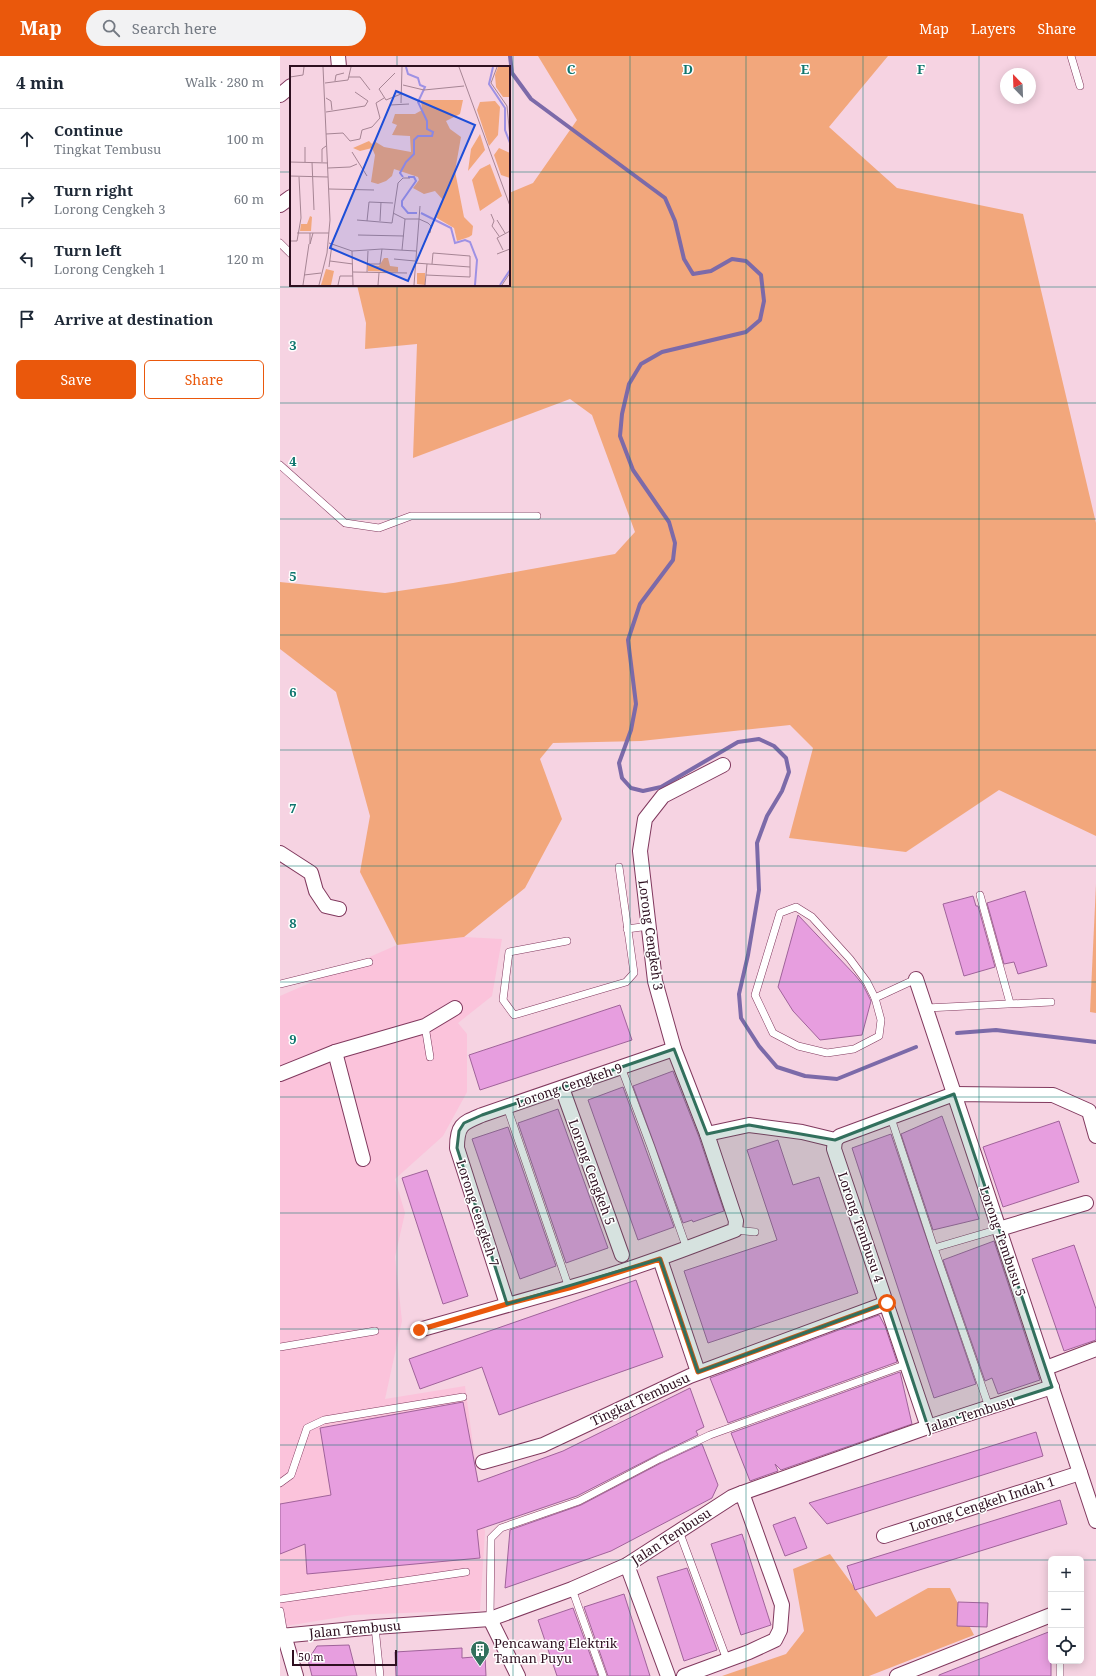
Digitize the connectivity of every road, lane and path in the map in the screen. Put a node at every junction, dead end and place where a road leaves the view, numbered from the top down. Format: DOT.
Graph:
graph roads {
  1 [pos="1071,56"];
  2 [pos="1080,86"];
  3 [pos="290,87"];
  4 [pos="280,95"];
  5 [pos="290,198"];
  6 [pos="280,204"];
  7 [pos="280,243"];
  8 [pos="290,253"];
  9 [pos="280,465"];
  10 [pos="537,516"];
  11 [pos="723,765"];
  12 [pos="280,853"];
  13 [pos="619,867"];
  14 [pos="980,895"];
  15 [pos="340,909"];
  16 [pos="649,926"];
  17 [pos="627,929"];
  18 [pos="567,941"];
  19 [pos="369,962"];
  20 [pos="916,979"];
  21 [pos="280,984"];
  22 [pos="875,998"];
  23 [pos="1051,1002"];
  24 [pos="1010,1003"];
  25 [pos="455,1008"];
  26 [pos="926,1008"];
  27 [pos="425,1026"];
  28 [pos="674,1049"];
  29 [pos="335,1052"];
  30 [pos="430,1057"];
  31 [pos="621,1067"];
  32 [pos="280,1074"];
  33 [pos="562,1088"];
  34 [pos="954,1094"];
  35 [pos="507,1107"];
  36 [pos="891,1118"];
  37 [pos="464,1123"];
  38 [pos="707,1134"];
  39 [pos="1096,1136"];
  40 [pos="835,1140"];
  41 [pos="363,1159"];
  42 [pos="1086,1203"];
  43 [pos="999,1229"];
  44 [pos="735,1230"];
  45 [pos="755,1232"];
  46 [pos="934,1248"];
  47 [pos="687,1249"];
  48 [pos="622,1255"];
  49 [pos="660,1259"];
  50 [pos="569,1288"];
  51 [pos="887,1303"];
  52 [pos="507,1304"];
  53 [pos="419,1330"];
  54 [pos="375,1331"];
  55 [pos="280,1347"];
  56 [pos="1096,1349"];
  57 [pos="907,1364"];
  58 [pos="1046,1368"];
  59 [pos="698,1372"];
  60 [pos="1052,1387"];
  61 [pos="463,1397"];
  62 [pos="989,1407"];
  63 [pos="928,1427"];
  64 [pos="483,1462"];
  65 [pos="1080,1473"];
  66 [pos="280,1484"];
  67 [pos="1091,1488"];
  68 [pos="742,1493"];
  69 [pos="1096,1521"];
  70 [pos="679,1531"];
  71 [pos="884,1536"];
  72 [pos="627,1565"];
  73 [pos="466,1572"];
  74 [pos="572,1589"];
  75 [pos="280,1599"];
  76 [pos="280,1611"];
  77 [pos="1048,1615"];
  78 [pos="490,1619"];
  79 [pos="375,1626"];
  80 [pos="282,1636"];
  81 [pos="728,1660"];
  82 [pos="1060,1664"];
  83 [pos="926,1671"];
  84 [pos="296,1676"];
  85 [pos="380,1676"];
  86 [pos="518,1676"];
  87 [pos="603,1676"];
  88 [pos="668,1676"];
  89 [pos="684,1676"];
  90 [pos="897,1676"];
  91 [pos="1060,1676"];
  1 -- 2 [label="lane"];
  3 -- 4 [label="street"];
  5 -- 6 [label="street"];
  7 -- 8 [label="lane"];
  9 -- 10 [label="lane"];
  11 -- 16 [label="street, Lorong Cengkeh 3"];
  12 -- 15 [label="street"];
  13 -- 17 [label="lane"];
  14 -- 24 [label="lane"];
  16 -- 17 [label="lane"];
  16 -- 28 [label="street, Lorong Cengkeh 3"];
  17 -- 18 [label="lane"];
  19 -- 21 [label="lane"];
  20 -- 22 [label="lane"];
  20 -- 26 [label="street, Lorong Tembusu 5"];
  22 -- 22 [label="lane"];
  23 -- 24 [label="lane"];
  24 -- 26 [label="lane"];
  25 -- 27 [label="street"];
  26 -- 34 [label="street, Lorong Tembusu 5"];
  27 -- 29 [label="street"];
  27 -- 30 [label="lane"];
  28 -- 31 [label="street, Lorong Cengkeh 9"];
  28 -- 38 [label="street, Lorong Cengkeh 3"];
  29 -- 32 [label="street"];
  29 -- 41 [label="street"];
  31 -- 33 [label="street, Lorong Cengkeh 9"];
  31 -- 47 [label="lane"];
  33 -- 35 [label="street, Lorong Cengkeh 9"];
  33 -- 48 [label="street, Lorong Cengkeh 5"];
  34 -- 36 [label="street"];
  34 -- 39 [label="street"];
  34 -- 43 [label="street, Lorong Tembusu 5"];
  35 -- 37 [label="street, Lorong Cengkeh 9"];
  35 -- 50 [label="lane"];
  36 -- 40 [label="street"];
  36 -- 46 [label="lane"];
  37 -- 52 [label="street, Lorong Cengkeh 7"];
  38 -- 40 [label="street"];
  38 -- 44 [label="street, Lorong Cengkeh 3"];
  40 -- 51 [label="street, Lorong Tembusu 4"];
  42 -- 43 [label="street"];
  43 -- 46 [label="lane"];
  43 -- 58 [label="street, Lorong Tembusu 5"];
  44 -- 45 [label="lane"];
  44 -- 47 [label="street"];
  46 -- 62 [label="lane"];
  47 -- 49 [label="street"];
  49 -- 50 [label="street"];
  49 -- 59 [label="street"];
  50 -- 52 [label="street"];
  51 -- 57 [label="street, Lorong Tembusu 4"];
  51 -- 59 [label="street, Tingkat Tembusu"];
  52 -- 53 [label="street"];
  54 -- 55 [label="lane"];
  56 -- 58 [label="street"];
  57 -- 63 [label="street, Lorong Tembusu 4"];
  57 -- 78 [label="lane"];
  58 -- 60 [label="street, Lorong Tembusu 5"];
  59 -- 64 [label="street, Tingkat Tembusu"];
  60 -- 62 [label="street, Jalan Tembusu"];
  60 -- 65 [label="street, Lorong Tembusu 5"];
  61 -- 66 [label="lane"];
  62 -- 63 [label="street, Jalan Tembusu"];
  63 -- 68 [label="street, Jalan Tembusu"];
  65 -- 67 [label="street, Lorong Tembusu 5"];
  65 -- 71 [label="street, Lorong Cengkeh Indah 1"];
  67 -- 69 [label="street, Lorong Tembusu 5"];
  68 -- 70 [label="street, Jalan Tembusu"];
  68 -- 81 [label="street"];
  70 -- 72 [label="street, Jalan Tembusu"];
  70 -- 81 [label="lane"];
  72 -- 74 [label="street, Jalan Tembusu"];
  72 -- 88 [label="street"];
  73 -- 75 [label="lane"];
  74 -- 78 [label="street, Jalan Tembusu"];
  74 -- 87 [label="lane"];
  76 -- 80 [label="lane"];
  77 -- 83 [label="street"];
  78 -- 79 [label="street, Jalan Tembusu"];
  78 -- 86 [label="street"];
  79 -- 80 [label="street, Jalan Tembusu"];
  79 -- 85 [label="lane"];
  80 -- 84 [label="street"];
  81 -- 89 [label="street"];
  82 -- 91 [label="lane"];
  83 -- 90 [label="street"];
}
